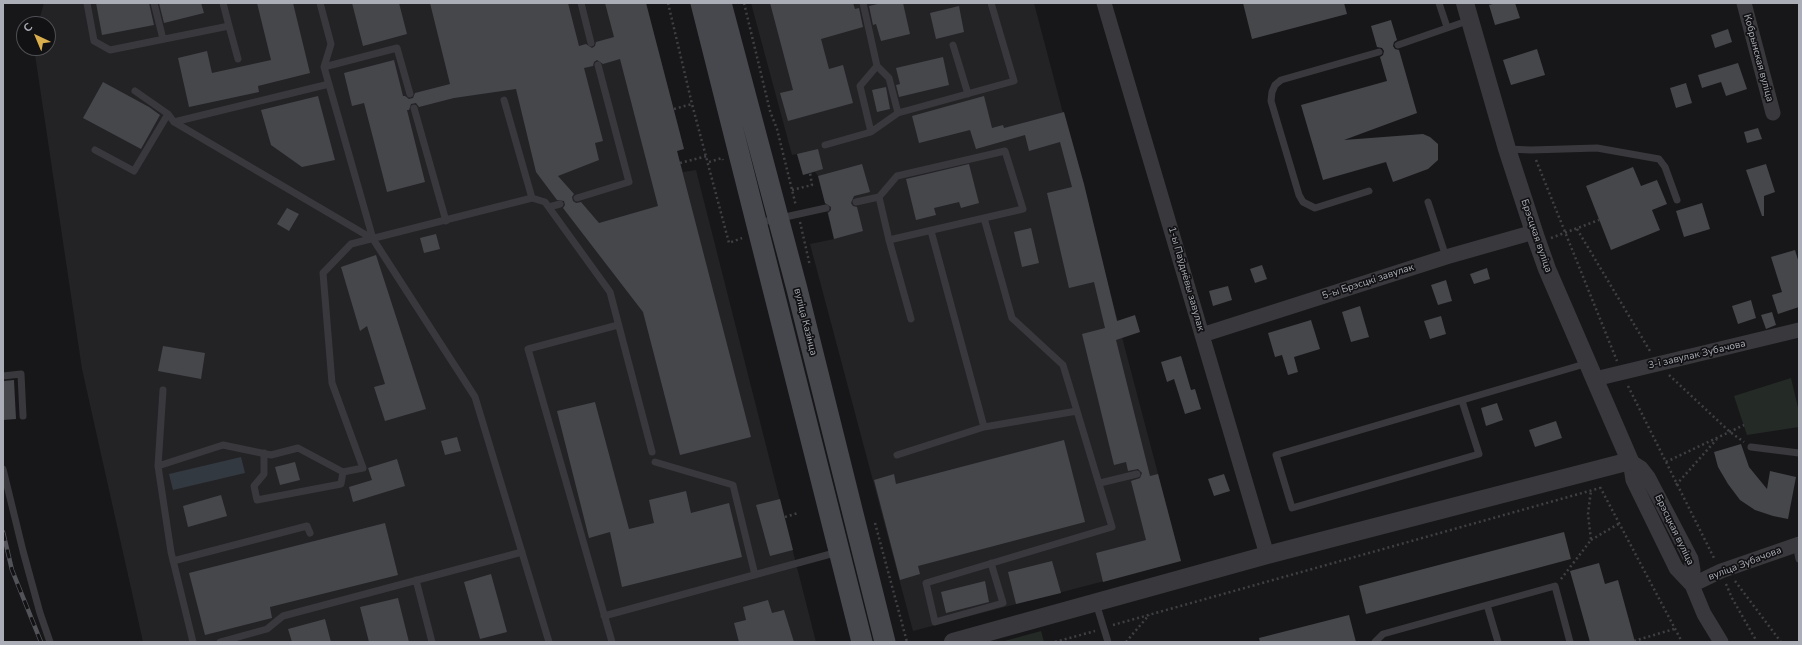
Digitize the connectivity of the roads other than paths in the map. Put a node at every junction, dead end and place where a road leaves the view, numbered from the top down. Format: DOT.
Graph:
graph roads {
  1 [pos="87,3"];
  2 [pos="154,3"];
  3 [pos="223,3"];
  4 [pos="320,3"];
  5 [pos="581,3"];
  6 [pos="701,3"];
  7 [pos="721,3"];
  8 [pos="863,3"];
  9 [pos="991,3"];
  10 [pos="1104,3"];
  11 [pos="1439,3"];
  12 [pos="1744,3"];
  13 [pos="1468,11"];
  14 [pos="229,26"];
  15 [pos="1447,27"];
  16 [pos="163,39"];
  17 [pos="592,43"];
  18 [pos="952,45"];
  19 [pos="1398,45"];
  20 [pos="1379,52"];
  21 [pos="238,59"];
  22 [pos="598,65"];
  23 [pos="877,66"];
  24 [pos="324,67"];
  25 [pos="329,84"];
  26 [pos="135,91"];
  27 [pos="410,94"];
  28 [pos="968,94"];
  29 [pos="504,100"];
  30 [pos="414,108"];
  31 [pos="1773,113"];
  32 [pos="168,114"];
  33 [pos="898,114"];
  34 [pos="174,122"];
  35 [pos="871,132"];
  36 [pos="825,145"];
  37 [pos="1507,149"];
  38 [pos="95,150"];
  39 [pos="1369,191"];
  40 [pos="879,197"];
  41 [pos="532,198"];
  42 [pos="578,198"];
  43 [pos="1677,200"];
  44 [pos="856,202"];
  45 [pos="1428,202"];
  46 [pos="560,204"];
  47 [pos="549,208"];
  48 [pos="826,208"];
  49 [pos="984,218"];
  50 [pos="778,219"];
  51 [pos="446,221"];
  52 [pos="749,228"];
  53 [pos="932,231"];
  54 [pos="1534,232"];
  55 [pos="373,239"];
  56 [pos="889,240"];
  57 [pos="1446,257"];
  58 [pos="911,320"];
  59 [pos="618,325"];
  60 [pos="1799,330"];
  61 [pos="1202,335"];
  62 [pos="1591,371"];
  63 [pos="3,376"];
  64 [pos="163,390"];
  65 [pos="1462,401"];
  66 [pos="1077,411"];
  67 [pos="23,416"];
  68 [pos="984,428"];
  69 [pos="834,436"];
  70 [pos="812,440"];
  71 [pos="1751,447"];
  72 [pos="652,452"];
  73 [pos="264,453"];
  74 [pos="1799,453"];
  75 [pos="897,456"];
  76 [pos="1630,461"];
  77 [pos="655,462"];
  78 [pos="158,466"];
  79 [pos="3,470"];
  80 [pos="343,472"];
  81 [pos="1137,474"];
  82 [pos="1100,484"];
  83 [pos="310,533"];
  84 [pos="1798,549"];
  85 [pos="522,552"];
  86 [pos="840,552"];
  87 [pos="1267,556"];
  88 [pos="173,561"];
  89 [pos="991,563"];
  90 [pos="755,575"];
  91 [pos="416,580"];
  92 [pos="1692,585"];
  93 [pos="1096,601"];
  94 [pos="1487,605"];
  95 [pos="604,616"];
  96 [pos="50,642"];
  97 [pos="192,642"];
  98 [pos="220,642"];
  99 [pos="432,642"];
  100 [pos="549,642"];
  101 [pos="612,642"];
  102 [pos="862,642"];
  103 [pos="885,642"];
  104 [pos="952,642"];
  105 [pos="1108,642"];
  106 [pos="1375,642"];
  107 [pos="1498,642"];
  108 [pos="1570,642"];
  109 [pos="1721,642"];
  1 -- 16 [label="lane"];
  2 -- 16 [label="lane"];
  3 -- 14 [label="lane"];
  4 -- 24 [label="lane"];
  5 -- 17 [label="lane"];
  6 -- 52 [label="main road"];
  7 -- 50 [label="main road, вуліца Казінца"];
  8 -- 23 [label="lane"];
  9 -- 28 [label="lane"];
  10 -- 61 [label="street, 1-ы Паўднёвы завулак"];
  11 -- 15 [label="lane"];
  12 -- 31 [label="street, Кобрынская вуліца"];
  13 -- 15 [label="lane"];
  13 -- 37 [label="street, Брэсцкая вуліца"];
  14 -- 16 [label="lane"];
  14 -- 21 [label="lane"];
  15 -- 19 [label="lane"];
  18 -- 28 [label="lane"];
  20 -- 39 [label="lane"];
  22 -- 42 [label="lane"];
  23 -- 33 [label="lane"];
  23 -- 35 [label="lane"];
  24 -- 25 [label="lane"];
  24 -- 27 [label="lane"];
  25 -- 34 [label="lane"];
  25 -- 55 [label="lane"];
  26 -- 32 [label="lane"];
  28 -- 33 [label="lane"];
  29 -- 41 [label="lane"];
  30 -- 51 [label="lane"];
  32 -- 34 [label="lane"];
  32 -- 38 [label="lane"];
  33 -- 35 [label="lane"];
  34 -- 55 [label="lane"];
  35 -- 36 [label="lane"];
  37 -- 43 [label="lane"];
  37 -- 54 [label="street, Брэсцкая вуліца"];
  40 -- 44 [label="lane"];
  40 -- 49 [label="lane"];
  40 -- 56 [label="lane"];
  41 -- 47 [label="lane"];
  41 -- 51 [label="lane"];
  45 -- 57 [label="lane"];
  46 -- 47 [label="lane"];
  47 -- 59 [label="lane"];
  48 -- 50 [label="lane"];
  49 -- 53 [label="lane"];
  49 -- 66 [label="lane"];
  50 -- 52 [label="lane"];
  50 -- 69 [label="main road, вуліца Казінца"];
  51 -- 55 [label="lane"];
  52 -- 70 [label="main road"];
  53 -- 56 [label="lane"];
  53 -- 68 [label="lane"];
  54 -- 57 [label="street, 5-ы Брэсцкі завулак"];
  54 -- 62 [label="street, Брэсцкая вуліца"];
  55 -- 80 [label="lane"];
  55 -- 85 [label="lane"];
  56 -- 58 [label="lane"];
  57 -- 61 [label="street, 5-ы Брэсцкі завулак"];
  59 -- 72 [label="lane"];
  59 -- 95 [label="lane"];
  60 -- 62 [label="street, 3-і завулак Зубачова"];
  61 -- 87 [label="street, 1-ы Паўднёвы завулак"];
  62 -- 65 [label="lane"];
  62 -- 76 [label="street, Брэсцкая вуліца"];
  63 -- 67 [label="lane"];
  64 -- 78 [label="lane"];
  65 -- 65 [label="lane"];
  66 -- 68 [label="lane"];
  66 -- 82 [label="lane"];
  68 -- 75 [label="lane"];
  69 -- 70 [label="main road"];
  69 -- 103 [label="main road, вуліца Казінца"];
  70 -- 86 [label="main road"];
  71 -- 74 [label="lane"];
  73 -- 78 [label="lane"];
  73 -- 80 [label="lane"];
  73 -- 80 [label="lane"];
  76 -- 87 [label="street"];
  76 -- 92 [label="street, Брэсцкая вуліца"];
  77 -- 90 [label="lane"];
  78 -- 88 [label="lane"];
  79 -- 96 [label="lane"];
  81 -- 82 [label="lane"];
  82 -- 89 [label="lane"];
  83 -- 88 [label="lane"];
  84 -- 92 [label="street, вуліца Зубачова"];
  85 -- 91 [label="lane"];
  85 -- 100 [label="lane"];
  86 -- 90 [label="lane"];
  86 -- 102 [label="main road"];
  87 -- 93 [label="street"];
  88 -- 97 [label="lane"];
  89 -- 89 [label="lane"];
  90 -- 95 [label="lane"];
  91 -- 98 [label="lane"];
  91 -- 99 [label="lane"];
  92 -- 109 [label="street, Брэсцкая вуліца"];
  93 -- 104 [label="street"];
  93 -- 105 [label="lane"];
  94 -- 106 [label="lane"];
  94 -- 107 [label="lane"];
  94 -- 108 [label="lane"];
  95 -- 101 [label="lane"];
}
